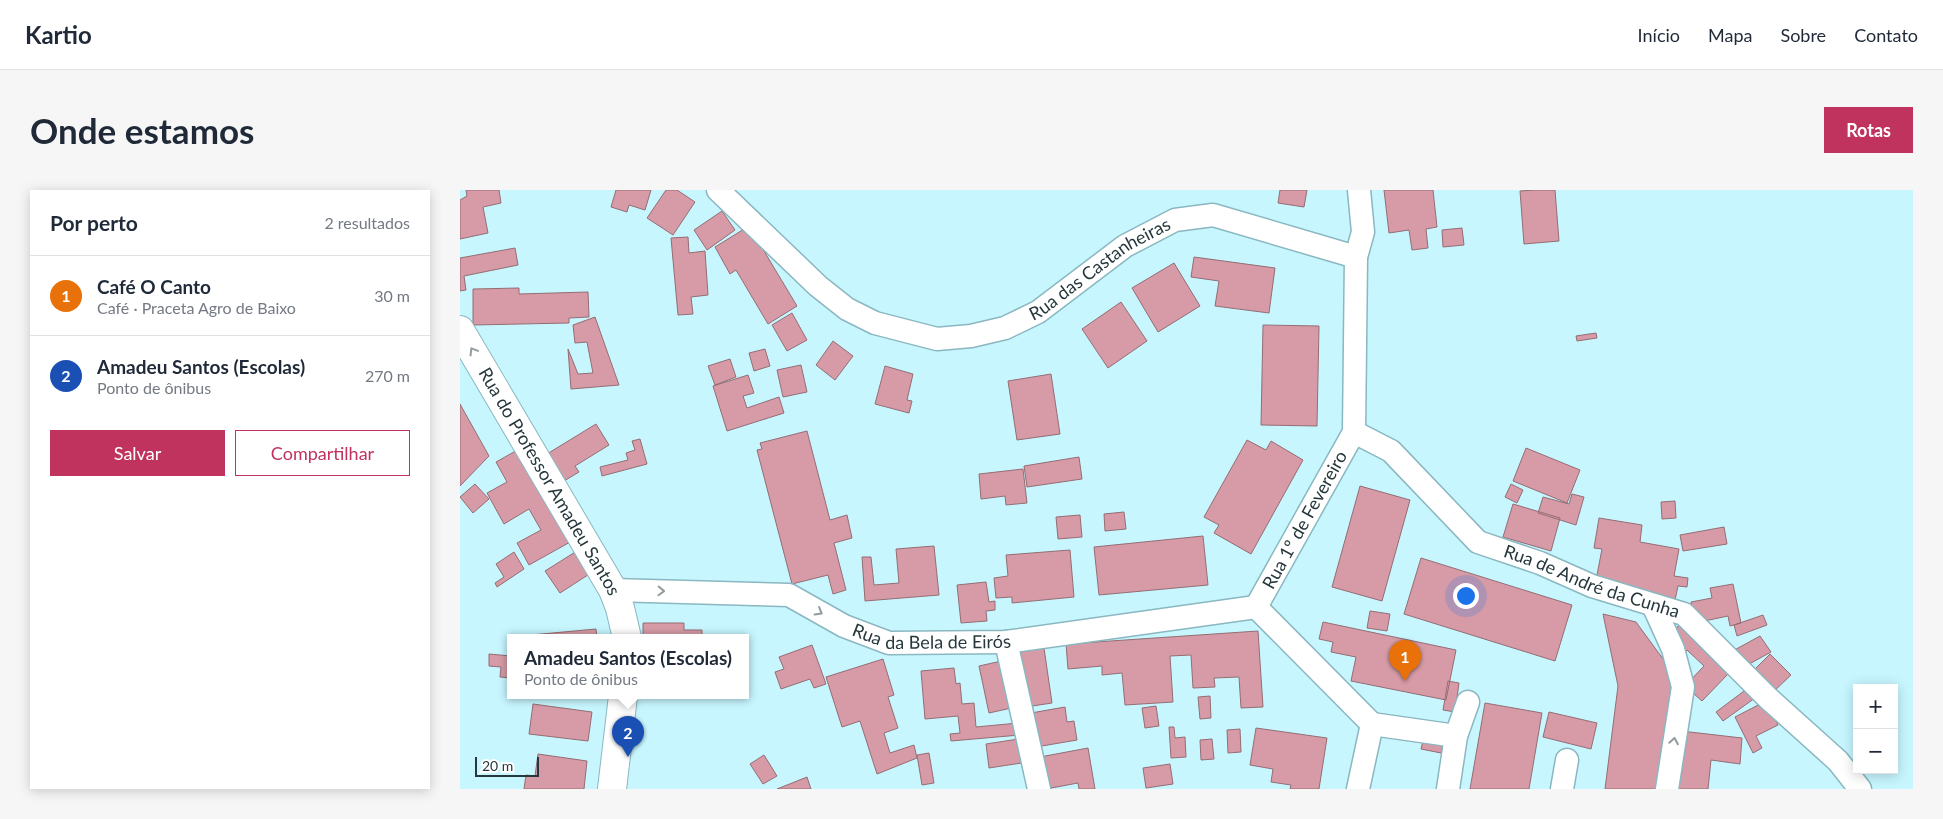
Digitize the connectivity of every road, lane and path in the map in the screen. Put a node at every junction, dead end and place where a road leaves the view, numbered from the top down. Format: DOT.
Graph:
graph roads {
  1 [pos="718,190"];
  2 [pos="1359,190"];
  3 [pos="1356,257"];
  4 [pos="460,330"];
  5 [pos="1354,432"];
  6 [pos="613,590"];
  7 [pos="1653,605"];
  8 [pos="1256,607"];
  9 [pos="626,634"];
  10 [pos="1006,642"];
  11 [pos="623,699"];
  12 [pos="1468,702"];
  13 [pos="1372,724"];
  14 [pos="1456,736"];
  15 [pos="1567,760"];
  16 [pos="612,789"];
  17 [pos="1039,789"];
  18 [pos="1358,789"];
  19 [pos="1448,789"];
  20 [pos="1562,789"];
  21 [pos="1667,789"];
  22 [pos="1860,789"];
  1 -- 3 [label="street, Rua das Castanheiras"];
  2 -- 3 [label="street"];
  3 -- 5 [label="street"];
  6 -- 4 [label="main road, Rua do Professor Amadeu Santos, one-way"];
  5 -- 7 [label="street, Rua de André da Cunha"];
  5 -- 8 [label="street, Rua 1º de Fevereiro"];
  6 -- 9 [label="main road, Rua do Professor Amadeu Santos"];
  6 -- 10 [label="street, Rua da Bela de Eirós, one-way"];
  21 -- 7 [label="street, one-way"];
  7 -- 22 [label="street, Rua de André da Cunha"];
  8 -- 10 [label="street, Rua da Bela de Eirós"];
  8 -- 13 [label="street"];
  10 -- 17 [label="street"];
  11 -- 16 [label="main road"];
  12 -- 14 [label="street"];
  13 -- 14 [label="street"];
  13 -- 18 [label="street"];
  14 -- 19 [label="street"];
  15 -- 20 [label="street"];
}
